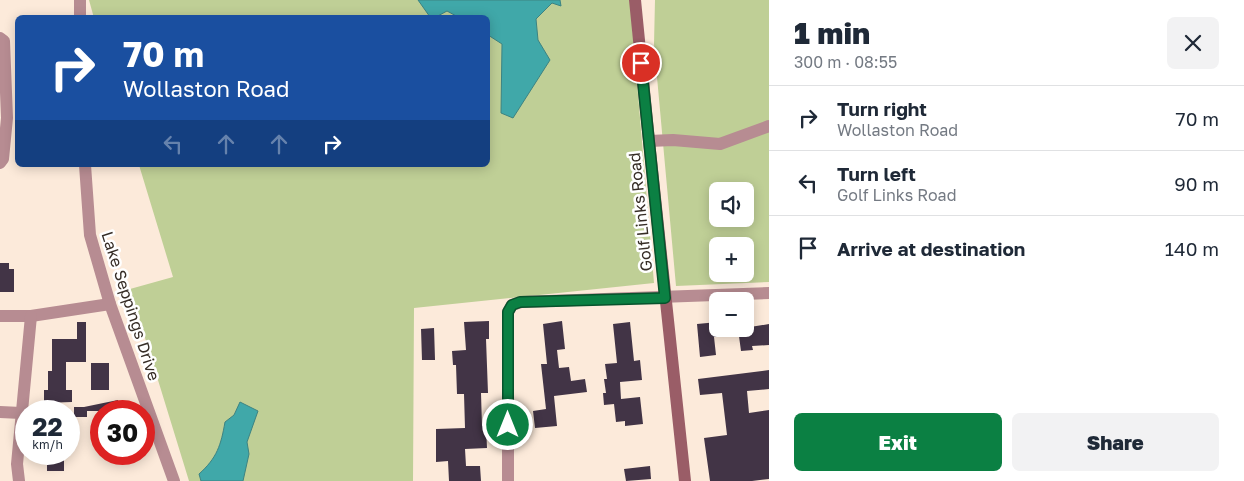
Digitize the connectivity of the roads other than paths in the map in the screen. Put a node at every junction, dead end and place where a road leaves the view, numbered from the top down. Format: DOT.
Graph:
graph roads {
  1 [pos="80,0"];
  2 [pos="635,0"];
  3 [pos="80,15"];
  4 [pos="0,38"];
  5 [pos="12,118"];
  6 [pos="769,126"];
  7 [pos="649,141"];
  8 [pos="0,163"];
  9 [pos="85,167"];
  10 [pos="769,294"];
  11 [pos="665,298"];
  12 [pos="110,304"];
  13 [pos="0,316"];
  14 [pos="31,316"];
  15 [pos="22,400"];
  16 [pos="0,412"];
  17 [pos="15,413"];
  18 [pos="17,465"];
  19 [pos="19,481"];
  20 [pos="174,481"];
  21 [pos="508,481"];
  22 [pos="685,481"];
  1 -- 3 [label="street"];
  2 -- 7 [label="main road, Golf Links Road"];
  4 -- 5 [label="street"];
  5 -- 8 [label="street"];
  6 -- 7 [label="street"];
  7 -- 11 [label="main road, Golf Links Road"];
  9 -- 12 [label="street, Lake Seppings Drive"];
  10 -- 11 [label="street"];
  11 -- 21 [label="street"];
  11 -- 22 [label="main road, Golf Links Road"];
  12 -- 14 [label="street"];
  12 -- 20 [label="street, Lake Seppings Drive"];
  13 -- 14 [label="street"];
  14 -- 15 [label="street"];
  16 -- 17 [label="street"];
  18 -- 19 [label="street"];
}
